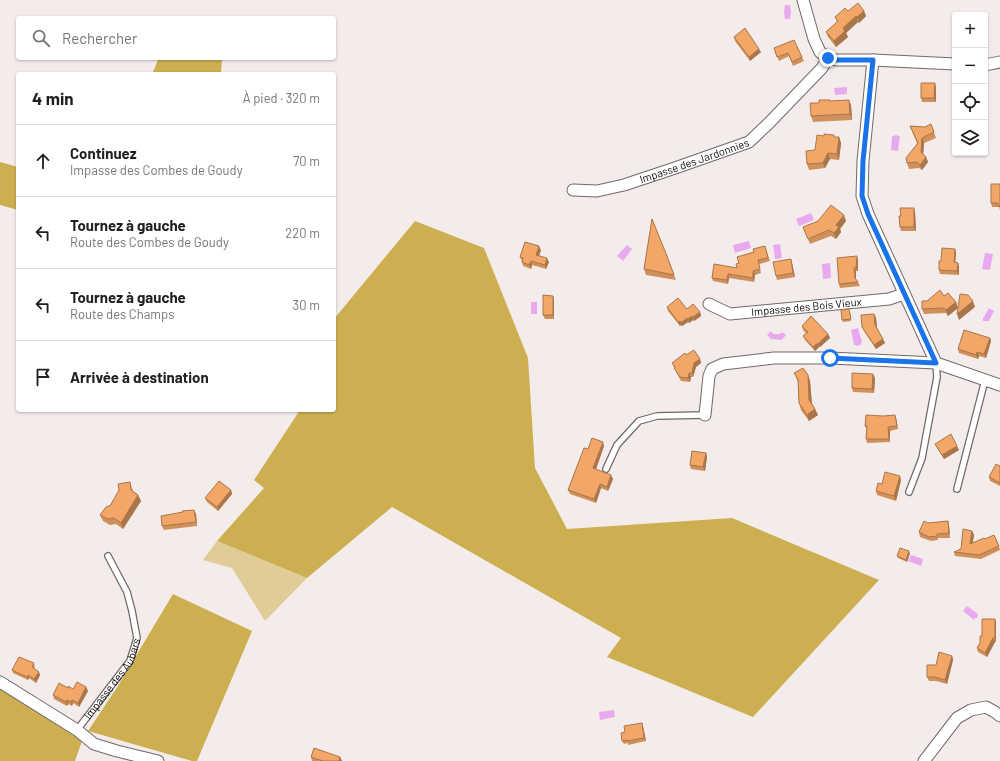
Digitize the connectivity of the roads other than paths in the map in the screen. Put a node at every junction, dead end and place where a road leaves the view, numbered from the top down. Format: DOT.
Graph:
graph roads {
  1 [pos="803,0"];
  2 [pos="828,58"];
  3 [pos="873,60"];
  4 [pos="1000,62"];
  5 [pos="952,64"];
  6 [pos="988,64"];
  7 [pos="573,190"];
  8 [pos="904,294"];
  9 [pos="709,304"];
  10 [pos="936,363"];
  11 [pos="985,380"];
  12 [pos="1000,385"];
  13 [pos="705,415"];
  14 [pos="606,469"];
  15 [pos="957,489"];
  16 [pos="909,492"];
  17 [pos="108,556"];
  18 [pos="0,682"];
  19 [pos="1000,716"];
  20 [pos="77,730"];
  21 [pos="158,761"];
  22 [pos="924,761"];
  1 -- 2 [label="street"];
  2 -- 3 [label="street"];
  2 -- 7 [label="street, Impasse des Jardonnies"];
  3 -- 5 [label="street"];
  3 -- 8 [label="street"];
  4 -- 6 [label="street"];
  8 -- 9 [label="street, Impasse des Bois Vieux"];
  8 -- 10 [label="street"];
  10 -- 11 [label="street"];
  10 -- 13 [label="street"];
  10 -- 16 [label="lane"];
  11 -- 12 [label="street"];
  11 -- 15 [label="lane"];
  13 -- 14 [label="lane"];
  17 -- 20 [label="lane, Impasse des Aubars"];
  18 -- 20 [label="street, Impasse des Aubars"];
  19 -- 22 [label="street"];
  20 -- 21 [label="street, Impasse des Aubars"];
}
